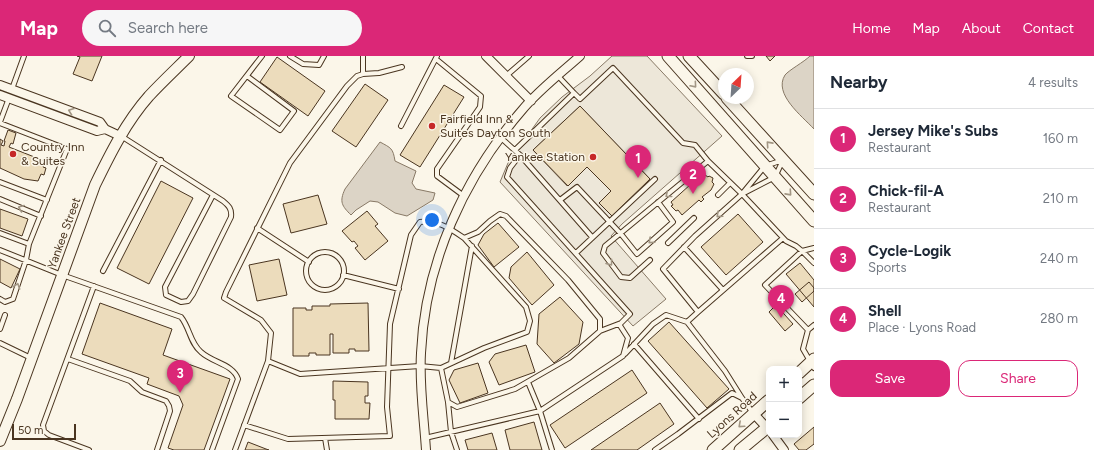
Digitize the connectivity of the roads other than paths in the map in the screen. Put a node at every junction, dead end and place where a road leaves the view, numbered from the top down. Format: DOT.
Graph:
graph roads {
  1 [pos="24,56"];
  2 [pos="189,56"];
  3 [pos="262,56"];
  4 [pos="290,56"];
  5 [pos="324,56"];
  6 [pos="363,56"];
  7 [pos="486,56"];
  8 [pos="530,56"];
  9 [pos="580,56"];
  10 [pos="668,56"];
  11 [pos="689,56"];
  12 [pos="747,56"];
  13 [pos="752,56"];
  14 [pos="437,58"];
  15 [pos="402,67"];
  16 [pos="363,74"];
  17 [pos="247,76"];
  18 [pos="506,76"];
  19 [pos="558,76"];
  20 [pos="0,85"];
  21 [pos="718,87"];
  22 [pos="12,90"];
  23 [pos="574,93"];
  24 [pos="0,95"];
  25 [pos="9,98"];
  26 [pos="531,101"];
  27 [pos="733,104"];
  28 [pos="0,122"];
  29 [pos="401,126"];
  30 [pos="105,129"];
  31 [pos="120,136"];
  32 [pos="500,137"];
  33 [pos="515,150"];
  34 [pos="520,155"];
  35 [pos="160,160"];
  36 [pos="784,160"];
  37 [pos="708,161"];
  38 [pos="766,166"];
  39 [pos="775,177"];
  40 [pos="655,179"];
  41 [pos="0,182"];
  42 [pos="730,183"];
  43 [pos="742,194"];
  44 [pos="814,194"];
  45 [pos="213,195"];
  46 [pos="718,195"];
  47 [pos="464,196"];
  48 [pos="0,199"];
  49 [pos="48,200"];
  50 [pos="560,200"];
  51 [pos="658,202"];
  52 [pos="41,216"];
  53 [pos="694,218"];
  54 [pos="814,221"];
  55 [pos="609,223"];
  56 [pos="257,228"];
  57 [pos="449,228"];
  58 [pos="0,233"];
  59 [pos="621,234"];
  60 [pos="592,237"];
  61 [pos="464,238"];
  62 [pos="783,238"];
  63 [pos="668,243"];
  64 [pos="29,244"];
  65 [pos="472,246"];
  66 [pos="684,247"];
  67 [pos="814,248"];
  68 [pos="0,250"];
  69 [pos="802,251"];
  70 [pos="576,253"];
  71 [pos="26,260"];
  72 [pos="650,260"];
  73 [pos="309,262"];
  74 [pos="814,263"];
  75 [pos="103,270"];
  76 [pos="62,275"];
  77 [pos="343,275"];
  78 [pos="94,286"];
  79 [pos="399,289"];
  80 [pos="723,290"];
  81 [pos="0,299"];
  82 [pos="698,312"];
  83 [pos="5,315"];
  84 [pos="688,322"];
  85 [pos="619,324"];
  86 [pos="814,324"];
  87 [pos="0,329"];
  88 [pos="808,330"];
  89 [pos="600,331"];
  90 [pos="0,343"];
  91 [pos="634,344"];
  92 [pos="623,356"];
  93 [pos="31,358"];
  94 [pos="68,359"];
  95 [pos="268,361"];
  96 [pos="451,363"];
  97 [pos="813,363"];
  98 [pos="420,366"];
  99 [pos="389,368"];
  100 [pos="441,368"];
  101 [pos="802,371"];
  102 [pos="528,382"];
  103 [pos="814,385"];
  104 [pos="802,395"];
  105 [pos="742,398"];
  106 [pos="448,402"];
  107 [pos="767,402"];
  108 [pos="540,411"];
  109 [pos="754,414"];
  110 [pos="699,419"];
  111 [pos="244,425"];
  112 [pos="766,427"];
  113 [pos="451,432"];
  114 [pos="766,432"];
  115 [pos="325,438"];
  116 [pos="425,438"];
  117 [pos="775,438"];
  118 [pos="0,441"];
  119 [pos="89,450"];
  120 [pos="156,450"];
  121 [pos="212,450"];
  122 [pos="235,450"];
  123 [pos="327,450"];
  124 [pos="426,450"];
  125 [pos="457,450"];
  126 [pos="552,450"];
  127 [pos="655,450"];
  128 [pos="713,450"];
  129 [pos="740,450"];
  130 [pos="784,450"];
  1 -- 22 [label="lane"];
  2 -- 31 [label="street, Yankee Street"];
  3 -- 17 [label="lane"];
  4 -- 5 [label="lane"];
  6 -- 16 [label="lane"];
  7 -- 18 [label="street"];
  8 -- 18 [label="lane"];
  9 -- 19 [label="street"];
  10 -- 38 [label="main road, one-way"];
  11 -- 21 [label="main road"];
  12 -- 13 [label="lane"];
  14 -- 29 [label="lane"];
  14 -- 47 [label="lane"];
  15 -- 16 [label="lane"];
  16 -- 56 [label="lane"];
  17 -- 17 [label="lane"];
  18 -- 26 [label="street"];
  19 -- 23 [label="lane"];
  19 -- 26 [label="street"];
  20 -- 22 [label="street"];
  22 -- 25 [label="street"];
  30 -- 22 [label="street, one-way"];
  23 -- 33 [label="lane"];
  23 -- 37 [label="lane"];
  24 -- 25 [label="street"];
  25 -- 28 [label="lane"];
  25 -- 30 [label="street"];
  26 -- 32 [label="street"];
  36 -- 27 [label="main road, one-way"];
  28 -- 49 [label="lane"];
  30 -- 31 [label="street"];
  31 -- 35 [label="lane"];
  31 -- 76 [label="street, Yankee Street"];
  32 -- 33 [label="lane"];
  32 -- 47 [label="street"];
  33 -- 34 [label="lane"];
  34 -- 50 [label="lane"];
  34 -- 70 [label="lane"];
  35 -- 45 [label="lane"];
  35 -- 75 [label="lane"];
  36 -- 38 [label="lane"];
  36 -- 39 [label="lane"];
  36 -- 44 [label="main road"];
  37 -- 42 [label="lane"];
  37 -- 51 [label="lane, one-way"];
  38 -- 39 [label="main road"];
  38 -- 43 [label="lane"];
  39 -- 43 [label="lane"];
  39 -- 54 [label="main road, one-way"];
  40 -- 55 [label="lane"];
  41 -- 49 [label="lane"];
  42 -- 43 [label="lane"];
  42 -- 46 [label="lane"];
  43 -- 62 [label="lane"];
  43 -- 66 [label="lane, one-way"];
  45 -- 45 [label="lane"];
  47 -- 57 [label="street"];
  52 -- 48 [label="lane, one-way"];
  49 -- 52 [label="lane"];
  50 -- 55 [label="lane"];
  50 -- 60 [label="lane"];
  51 -- 59 [label="lane"];
  51 -- 59 [label="lane, one-way"];
  52 -- 64 [label="lane"];
  53 -- 63 [label="lane"];
  55 -- 59 [label="lane"];
  55 -- 60 [label="lane"];
  56 -- 73 [label="lane"];
  56 -- 95 [label="lane"];
  57 -- 61 [label="lane"];
  57 -- 79 [label="lane"];
  57 -- 98 [label="street"];
  58 -- 64 [label="lane"];
  59 -- 72 [label="lane, one-way"];
  60 -- 70 [label="lane"];
  61 -- 65 [label="lane"];
  61 -- 89 [label="lane"];
  62 -- 69 [label="lane"];
  62 -- 80 [label="lane"];
  64 -- 71 [label="lane"];
  65 -- 96 [label="lane"];
  65 -- 96 [label="lane"];
  66 -- 80 [label="lane"];
  66 -- 82 [label="lane"];
  67 -- 69 [label="lane"];
  68 -- 71 [label="lane"];
  69 -- 74 [label="lane"];
  69 -- 88 [label="lane"];
  70 -- 85 [label="lane"];
  71 -- 76 [label="lane"];
  81 -- 71 [label="lane, one-way"];
  73 -- 77 [label="lane"];
  73 -- 77 [label="lane"];
  76 -- 78 [label="lane"];
  76 -- 93 [label="street, Yankee Street"];
  77 -- 79 [label="lane"];
  78 -- 94 [label="lane"];
  78 -- 121 [label="lane"];
  79 -- 99 [label="lane"];
  80 -- 82 [label="lane"];
  82 -- 84 [label="lane"];
  83 -- 87 [label="lane"];
  84 -- 91 [label="lane"];
  84 -- 105 [label="lane"];
  85 -- 89 [label="lane"];
  85 -- 92 [label="lane"];
  86 -- 88 [label="lane"];
  88 -- 97 [label="lane"];
  89 -- 102 [label="lane"];
  90 -- 93 [label="lane"];
  91 -- 92 [label="lane"];
  91 -- 110 [label="lane"];
  92 -- 108 [label="lane"];
  93 -- 118 [label="street, Yankee Street"];
  94 -- 119 [label="lane"];
  94 -- 120 [label="lane"];
  95 -- 99 [label="lane"];
  95 -- 111 [label="lane"];
  96 -- 100 [label="lane"];
  97 -- 101 [label="main road"];
  98 -- 99 [label="lane"];
  98 -- 100 [label="lane"];
  98 -- 116 [label="street"];
  99 -- 115 [label="lane"];
  100 -- 106 [label="lane"];
  102 -- 106 [label="lane"];
  102 -- 108 [label="lane"];
  103 -- 104 [label="main road"];
  105 -- 109 [label="lane"];
  105 -- 110 [label="lane"];
  106 -- 113 [label="lane"];
  107 -- 109 [label="main road, Lyons Road"];
  108 -- 113 [label="lane"];
  108 -- 126 [label="lane"];
  109 -- 112 [label="street"];
  109 -- 128 [label="main road, Lyons Road, one-way"];
  110 -- 127 [label="lane"];
  111 -- 115 [label="lane"];
  111 -- 122 [label="lane"];
  113 -- 116 [label="lane"];
  113 -- 125 [label="lane"];
  114 -- 129 [label="main road"];
  115 -- 123 [label="lane"];
  116 -- 124 [label="street"];
  117 -- 130 [label="street"];
}
